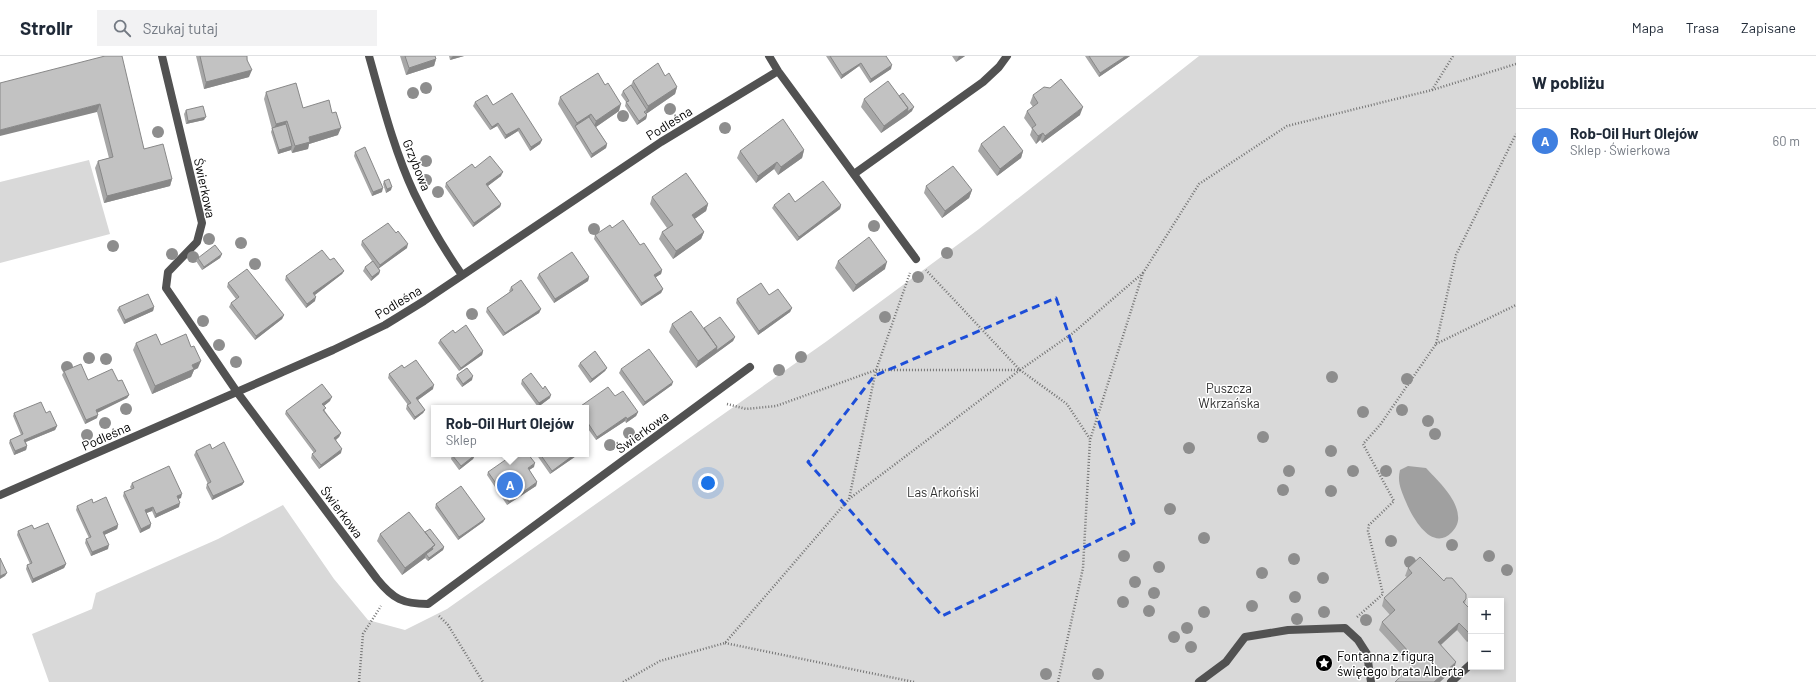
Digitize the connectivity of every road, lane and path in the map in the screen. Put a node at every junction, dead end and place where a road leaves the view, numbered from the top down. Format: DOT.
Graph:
graph roads {
  1 [pos="162,56"];
  2 [pos="369,56"];
  3 [pos="769,56"];
  4 [pos="1007,56"];
  5 [pos="1453,56"];
  6 [pos="1516,64"];
  7 [pos="778,71"];
  8 [pos="1432,90"];
  9 [pos="1516,134"];
  10 [pos="854,174"];
  11 [pos="916,258"];
  12 [pos="1143,272"];
  13 [pos="462,275"];
  14 [pos="1516,305"];
  15 [pos="1436,344"];
  16 [pos="750,367"];
  17 [pos="876,370"];
  18 [pos="1020,370"];
  19 [pos="237,392"];
  20 [pos="708,398"];
  21 [pos="1090,440"];
  22 [pos="0,495"];
  23 [pos="849,499"];
  24 [pos="389,594"];
  25 [pos="428,604"];
  26 [pos="1353,621"];
  27 [pos="725,643"];
  28 [pos="1468,667"];
  29 [pos="359,682"];
  30 [pos="483,682"];
  31 [pos="623,682"];
  32 [pos="914,682"];
  33 [pos="1058,682"];
  34 [pos="1199,682"];
  35 [pos="1371,682"];
  36 [pos="1451,682"];
  1 -- 19 [label="street, Świerkowa"];
  2 -- 13 [label="street, Grzybowa"];
  3 -- 7 [label="street"];
  4 -- 10 [label="street"];
  5 -- 8 [label="path"];
  6 -- 8 [label="path"];
  7 -- 10 [label="street"];
  7 -- 13 [label="street, Podleśna"];
  8 -- 12 [label="path"];
  9 -- 15 [label="path"];
  10 -- 11 [label="street"];
  11 -- 17 [label="path"];
  11 -- 18 [label="path"];
  12 -- 18 [label="path"];
  12 -- 21 [label="path"];
  13 -- 19 [label="street, Podleśna"];
  14 -- 15 [label="path"];
  15 -- 26 [label="path"];
  16 -- 20 [label="street, Świerkowa"];
  17 -- 18 [label="path"];
  17 -- 20 [label="path"];
  17 -- 23 [label="path"];
  18 -- 21 [label="path"];
  18 -- 23 [label="path"];
  19 -- 22 [label="street, Podleśna"];
  19 -- 24 [label="street, Świerkowa"];
  20 -- 25 [label="street, Świerkowa"];
  21 -- 33 [label="path"];
  23 -- 27 [label="path"];
  24 -- 25 [label="street, Świerkowa"];
  24 -- 29 [label="path"];
  25 -- 30 [label="path"];
  27 -- 31 [label="path"];
  27 -- 32 [label="path"];
  28 -- 36 [label="street"];
  34 -- 35 [label="street"];
}
